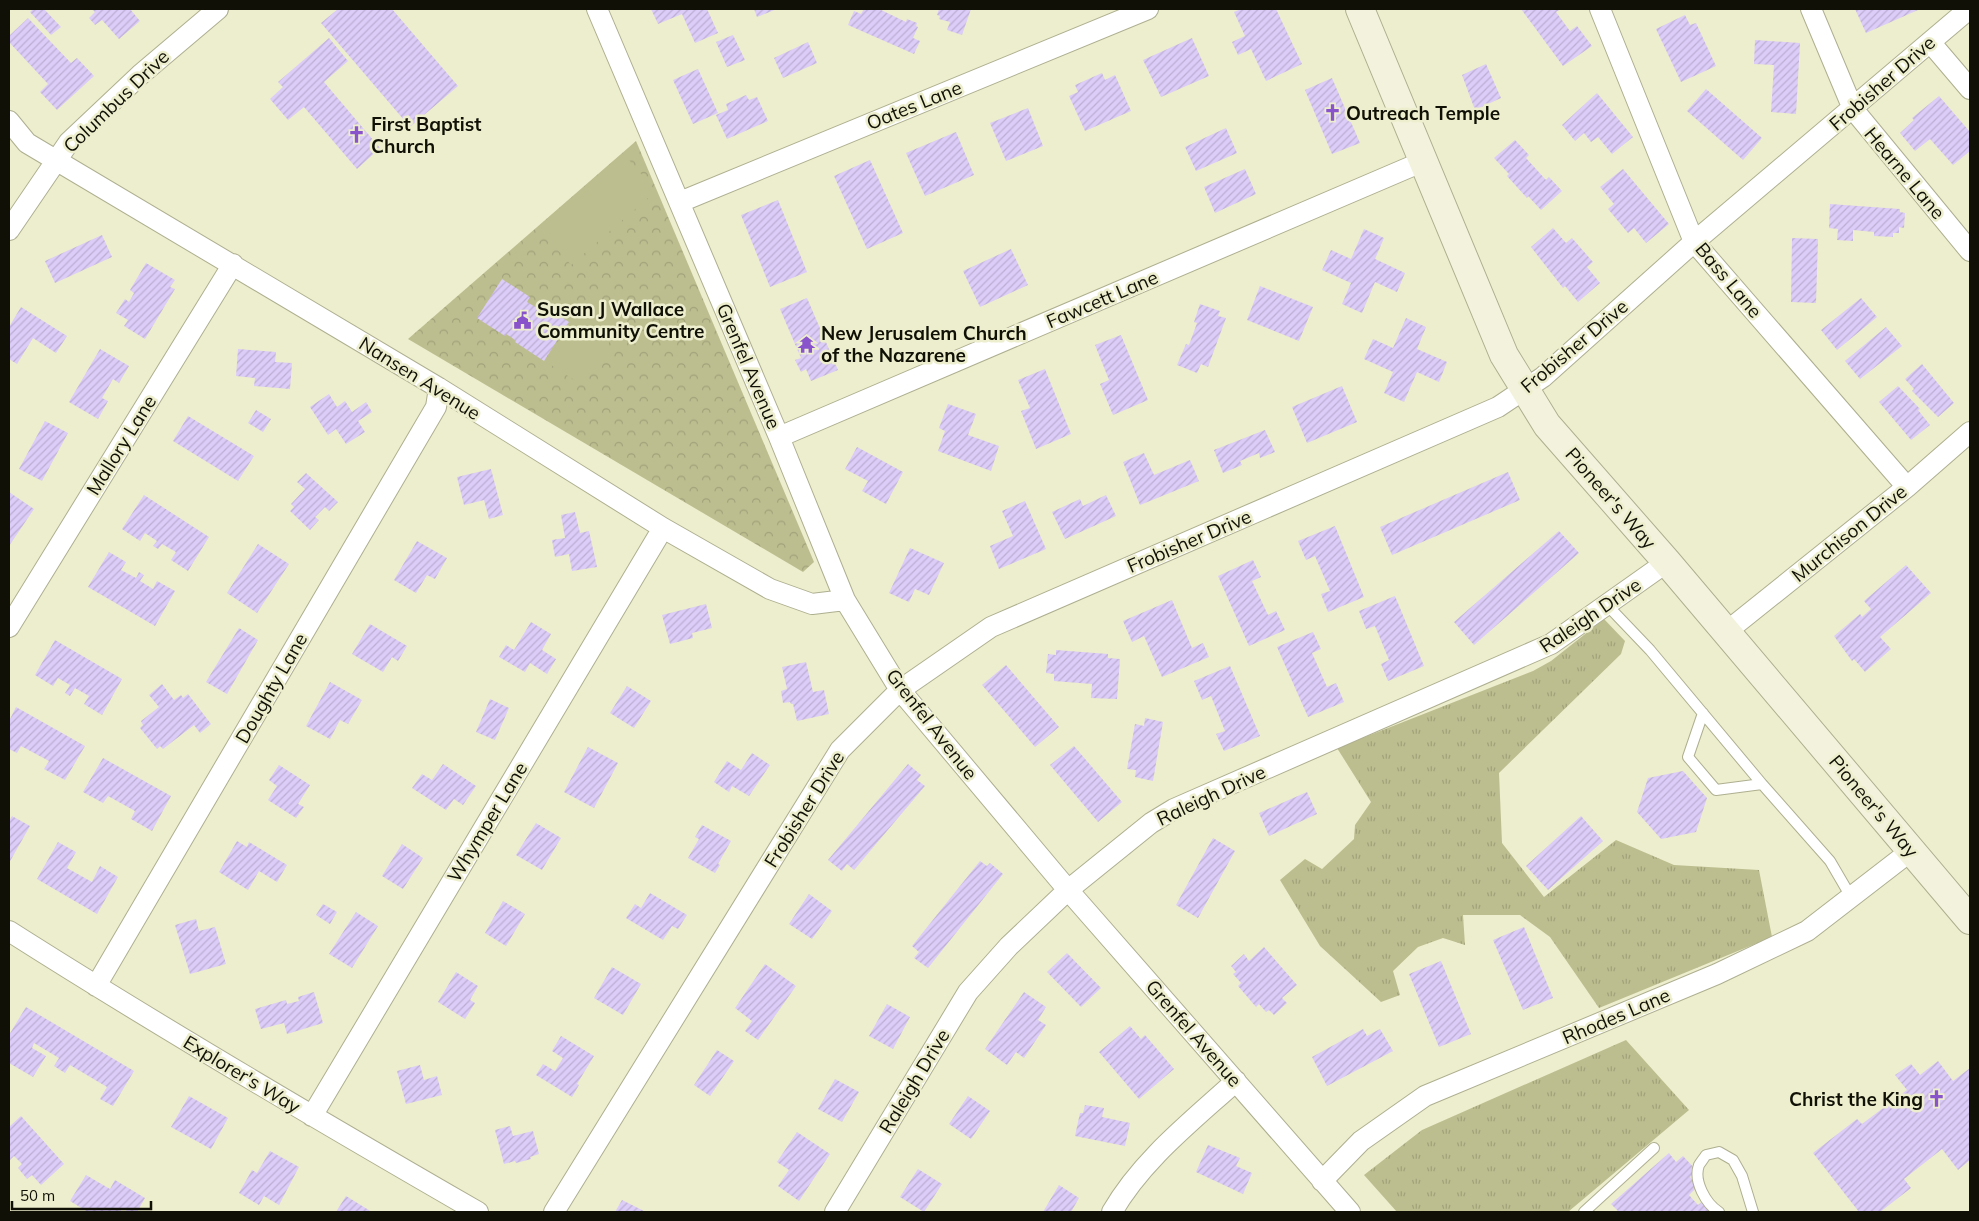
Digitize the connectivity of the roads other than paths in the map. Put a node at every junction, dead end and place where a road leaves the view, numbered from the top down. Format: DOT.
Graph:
graph roads {
  1 [pos="218,9"];
  2 [pos="597,9"];
  3 [pos="1148,9"];
  4 [pos="1360,9"];
  5 [pos="1600,9"];
  6 [pos="1811,9"];
  7 [pos="1969,9"];
  8 [pos="1930,42"];
  9 [pos="1970,89"];
  10 [pos="1852,109"];
  11 [pos="9,121"];
  12 [pos="55,160"];
  13 [pos="1424,161"];
  14 [pos="680,202"];
  15 [pos="9,230"];
  16 [pos="1694,242"];
  17 [pos="1970,251"];
  18 [pos="233,264"];
  19 [pos="439,388"];
  20 [pos="1525,389"];
  21 [pos="1970,432"];
  22 [pos="779,437"];
  23 [pos="1907,487"];
  24 [pos="663,528"];
  25 [pos="1667,562"];
  26 [pos="845,600"];
  27 [pos="1607,605"];
  28 [pos="9,627"];
  29 [pos="1726,632"];
  30 [pos="900,690"];
  31 [pos="1703,714"];
  32 [pos="1762,784"];
  33 [pos="1912,850"];
  34 [pos="1068,890"];
  35 [pos="1851,897"];
  36 [pos="1970,920"];
  37 [pos="9,931"];
  38 [pos="96,986"];
  39 [pos="1236,1081"];
  40 [pos="312,1116"];
  41 [pos="1654,1148"];
  42 [pos="1322,1180"];
  43 [pos="478,1212"];
  44 [pos="554,1212"];
  45 [pos="835,1212"];
  46 [pos="1112,1212"];
  47 [pos="1350,1212"];
  48 [pos="1584,1212"];
  49 [pos="1719,1212"];
  50 [pos="1750,1212"];
  1 -- 12 [label="street, Columbus Drive"];
  2 -- 14 [label="street, Grenfel Avenue"];
  3 -- 14 [label="street, Oates Lane"];
  4 -- 13 [label="main road, Pioneer's Way"];
  5 -- 16 [label="street, Bass Lane"];
  6 -- 10 [label="street, Hearne Lane"];
  7 -- 8 [label="street, Frobisher Drive"];
  8 -- 9 [label="street"];
  8 -- 10 [label="street, Frobisher Drive"];
  10 -- 16 [label="street, Frobisher Drive"];
  10 -- 17 [label="street, Hearne Lane"];
  11 -- 12 [label="street, Nansen Avenue"];
  12 -- 15 [label="street, Columbus Drive"];
  12 -- 18 [label="street, Nansen Avenue"];
  13 -- 20 [label="main road, Pioneer's Way"];
  13 -- 22 [label="street, Fawcett Lane"];
  14 -- 22 [label="street, Grenfel Avenue"];
  16 -- 20 [label="street, Frobisher Drive"];
  16 -- 23 [label="street, Bass Lane"];
  18 -- 19 [label="street, Nansen Avenue"];
  18 -- 28 [label="street, Mallory Lane"];
  19 -- 24 [label="street, Nansen Avenue"];
  19 -- 38 [label="street, Doughty Lane"];
  20 -- 25 [label="main road, Pioneer's Way"];
  20 -- 30 [label="street, Frobisher Drive"];
  21 -- 23 [label="street, Murchison Drive"];
  22 -- 26 [label="street, Grenfel Avenue"];
  23 -- 29 [label="street, Murchison Drive"];
  24 -- 26 [label="street, Nansen Avenue"];
  24 -- 40 [label="street, Whymper Lane"];
  25 -- 27 [label="street, Raleigh Drive"];
  25 -- 29 [label="main road, Pioneer's Way"];
  26 -- 30 [label="street, Grenfel Avenue"];
  27 -- 31 [label="lane"];
  27 -- 34 [label="street, Raleigh Drive"];
  29 -- 33 [label="main road, Pioneer's Way"];
  30 -- 34 [label="street, Grenfel Avenue"];
  30 -- 44 [label="street, Frobisher Drive"];
  31 -- 32 [label="lane"];
  31 -- 32 [label="lane"];
  32 -- 35 [label="lane"];
  33 -- 35 [label="street, Rhodes Lane"];
  33 -- 36 [label="main road, Pioneer's Way"];
  34 -- 39 [label="street, Grenfel Avenue"];
  34 -- 45 [label="street, Raleigh Drive"];
  35 -- 42 [label="street, Rhodes Lane"];
  37 -- 38 [label="street, Explorer's Way"];
  38 -- 40 [label="street, Explorer's Way"];
  39 -- 42 [label="street, Grenfel Avenue"];
  39 -- 46 [label="street"];
  40 -- 43 [label="street, Explorer's Way"];
  41 -- 48 [label="lane"];
  42 -- 47 [label="street, Grenfel Avenue"];
  49 -- 50 [label="lane"];
}
